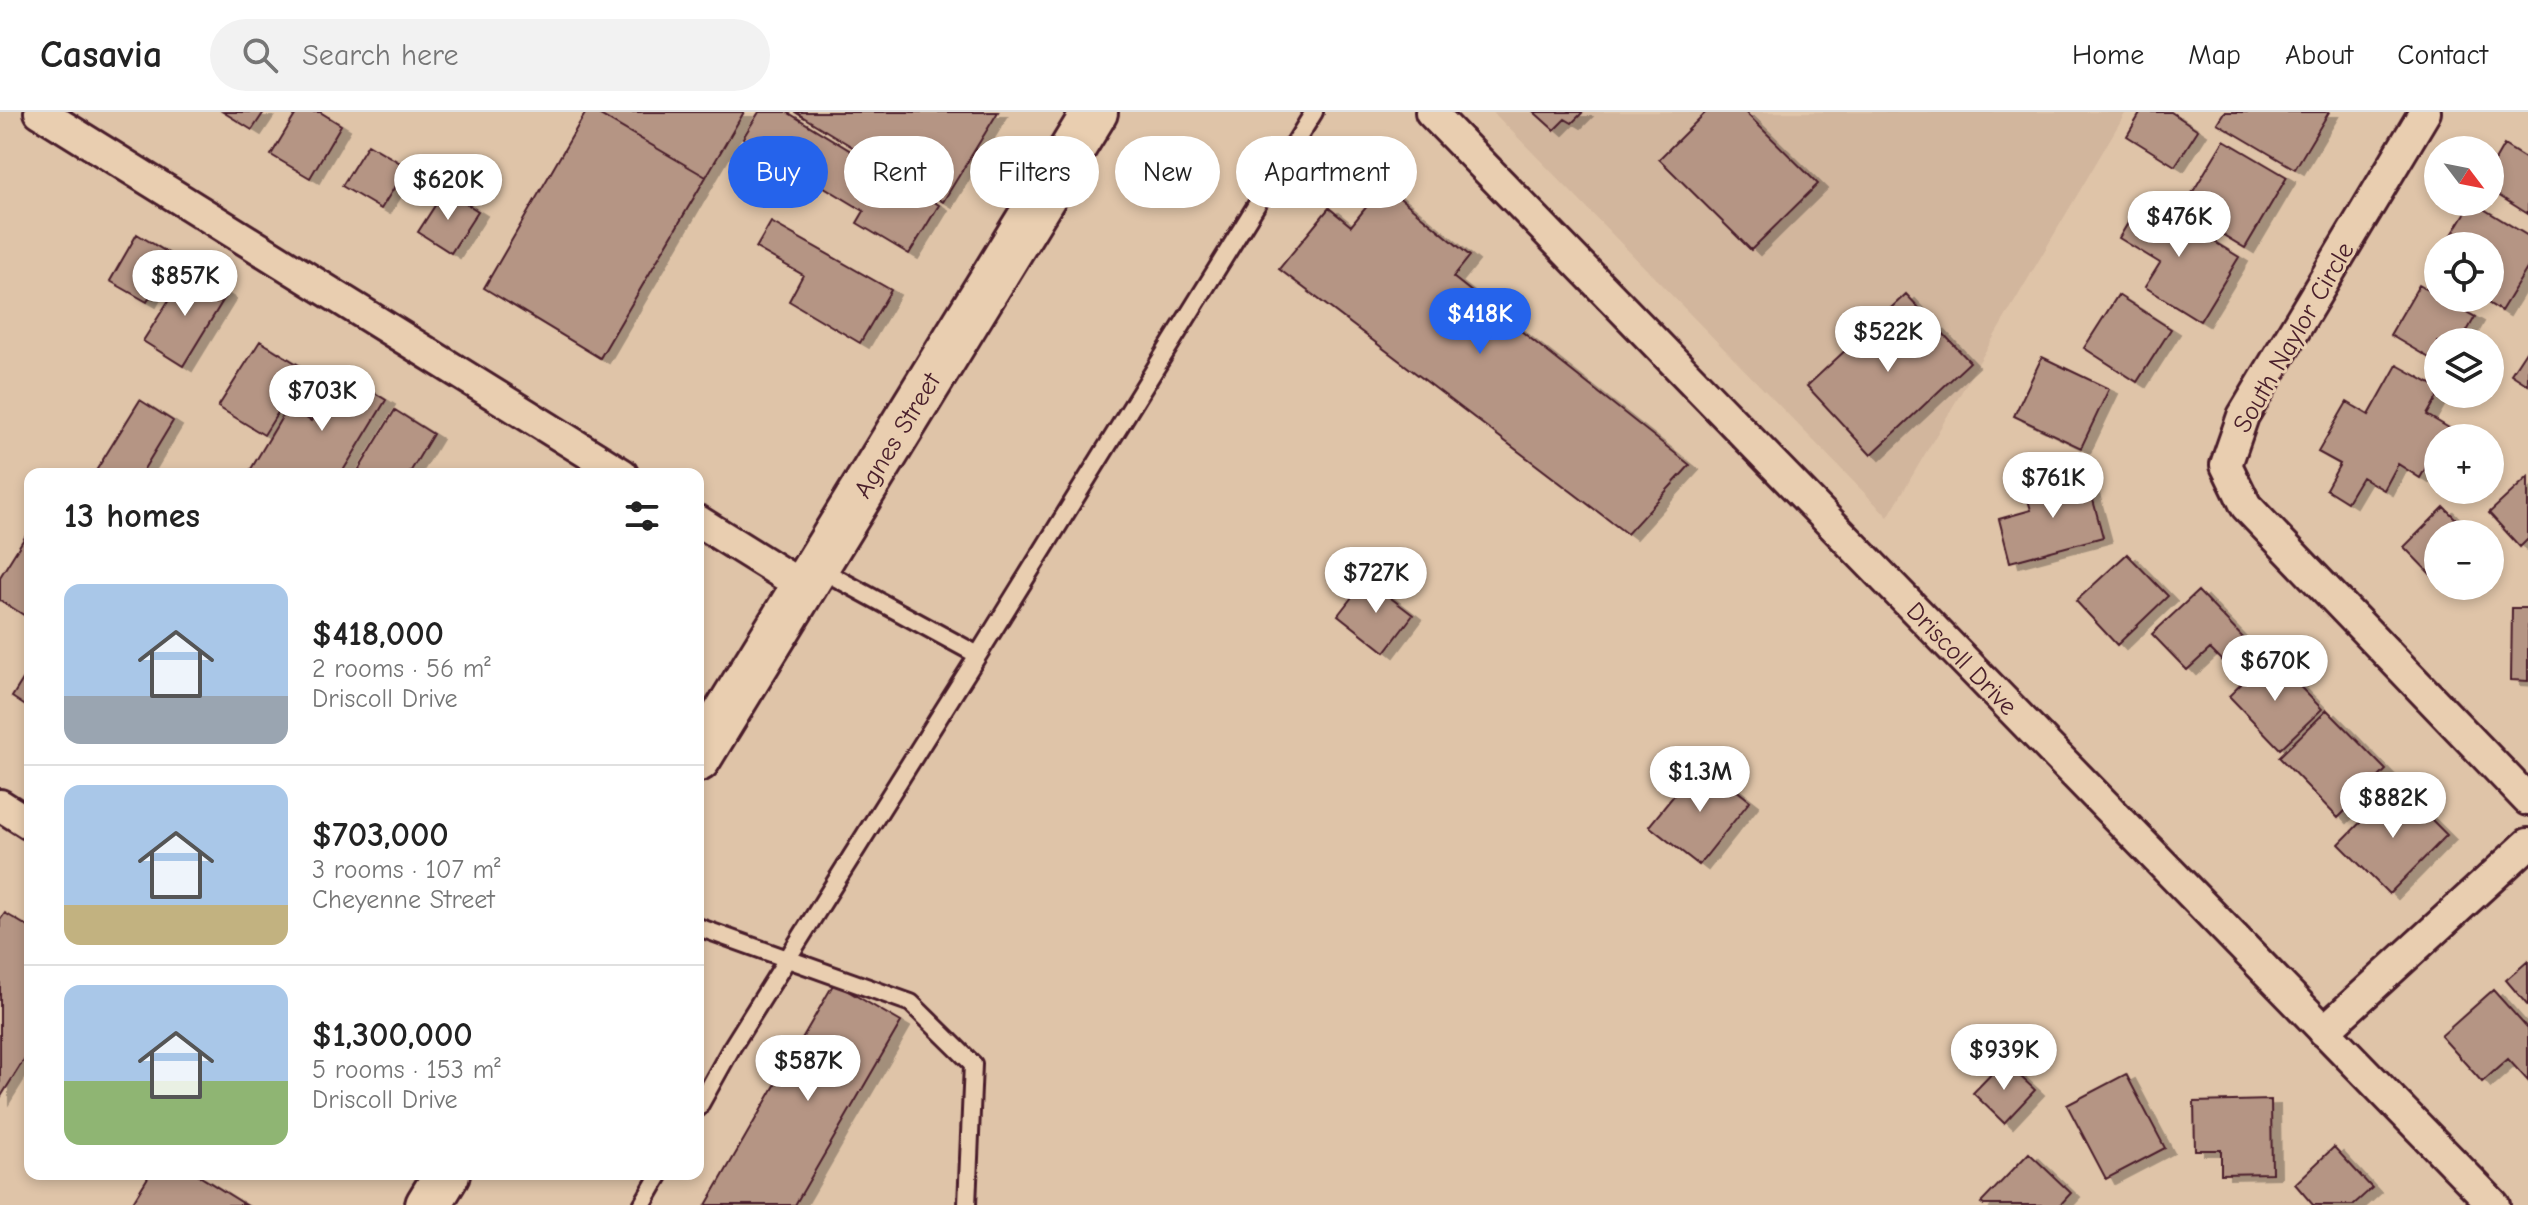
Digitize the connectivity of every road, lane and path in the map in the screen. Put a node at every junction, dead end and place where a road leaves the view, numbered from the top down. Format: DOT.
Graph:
graph roads {
  1 [pos="40,112"];
  2 [pos="1095,112"];
  3 [pos="1314,112"];
  4 [pos="1431,112"];
  5 [pos="2425,112"];
  6 [pos="612,468"];
  7 [pos="704,524"];
  8 [pos="809,576"];
  9 [pos="978,655"];
  10 [pos="704,749"];
  11 [pos="2528,800"];
  12 [pos="0,805"];
  13 [pos="24,820"];
  14 [pos="2528,844"];
  15 [pos="704,929"];
  16 [pos="788,959"];
  17 [pos="2324,1031"];
  18 [pos="704,1098"];
  19 [pos="443,1180"];
  20 [pos="657,1180"];
  21 [pos="428,1205"];
  22 [pos="642,1205"];
  23 [pos="967,1205"];
  24 [pos="2494,1205"];
  1 -- 6 [label="street"];
  2 -- 8 [label="main road, Agnes Street"];
  3 -- 9 [label="lane"];
  4 -- 17 [label="street, Driscoll Drive"];
  5 -- 11 [label="street, South Naylor Circle"];
  7 -- 8 [label="street"];
  8 -- 9 [label="lane"];
  8 -- 10 [label="main road, Agnes Street"];
  9 -- 16 [label="lane"];
  12 -- 13 [label="street"];
  14 -- 17 [label="street"];
  15 -- 16 [label="lane"];
  16 -- 18 [label="lane"];
  16 -- 23 [label="lane"];
  17 -- 24 [label="street, Driscoll Drive"];
  19 -- 21 [label="main road"];
  20 -- 22 [label="lane"];
}
